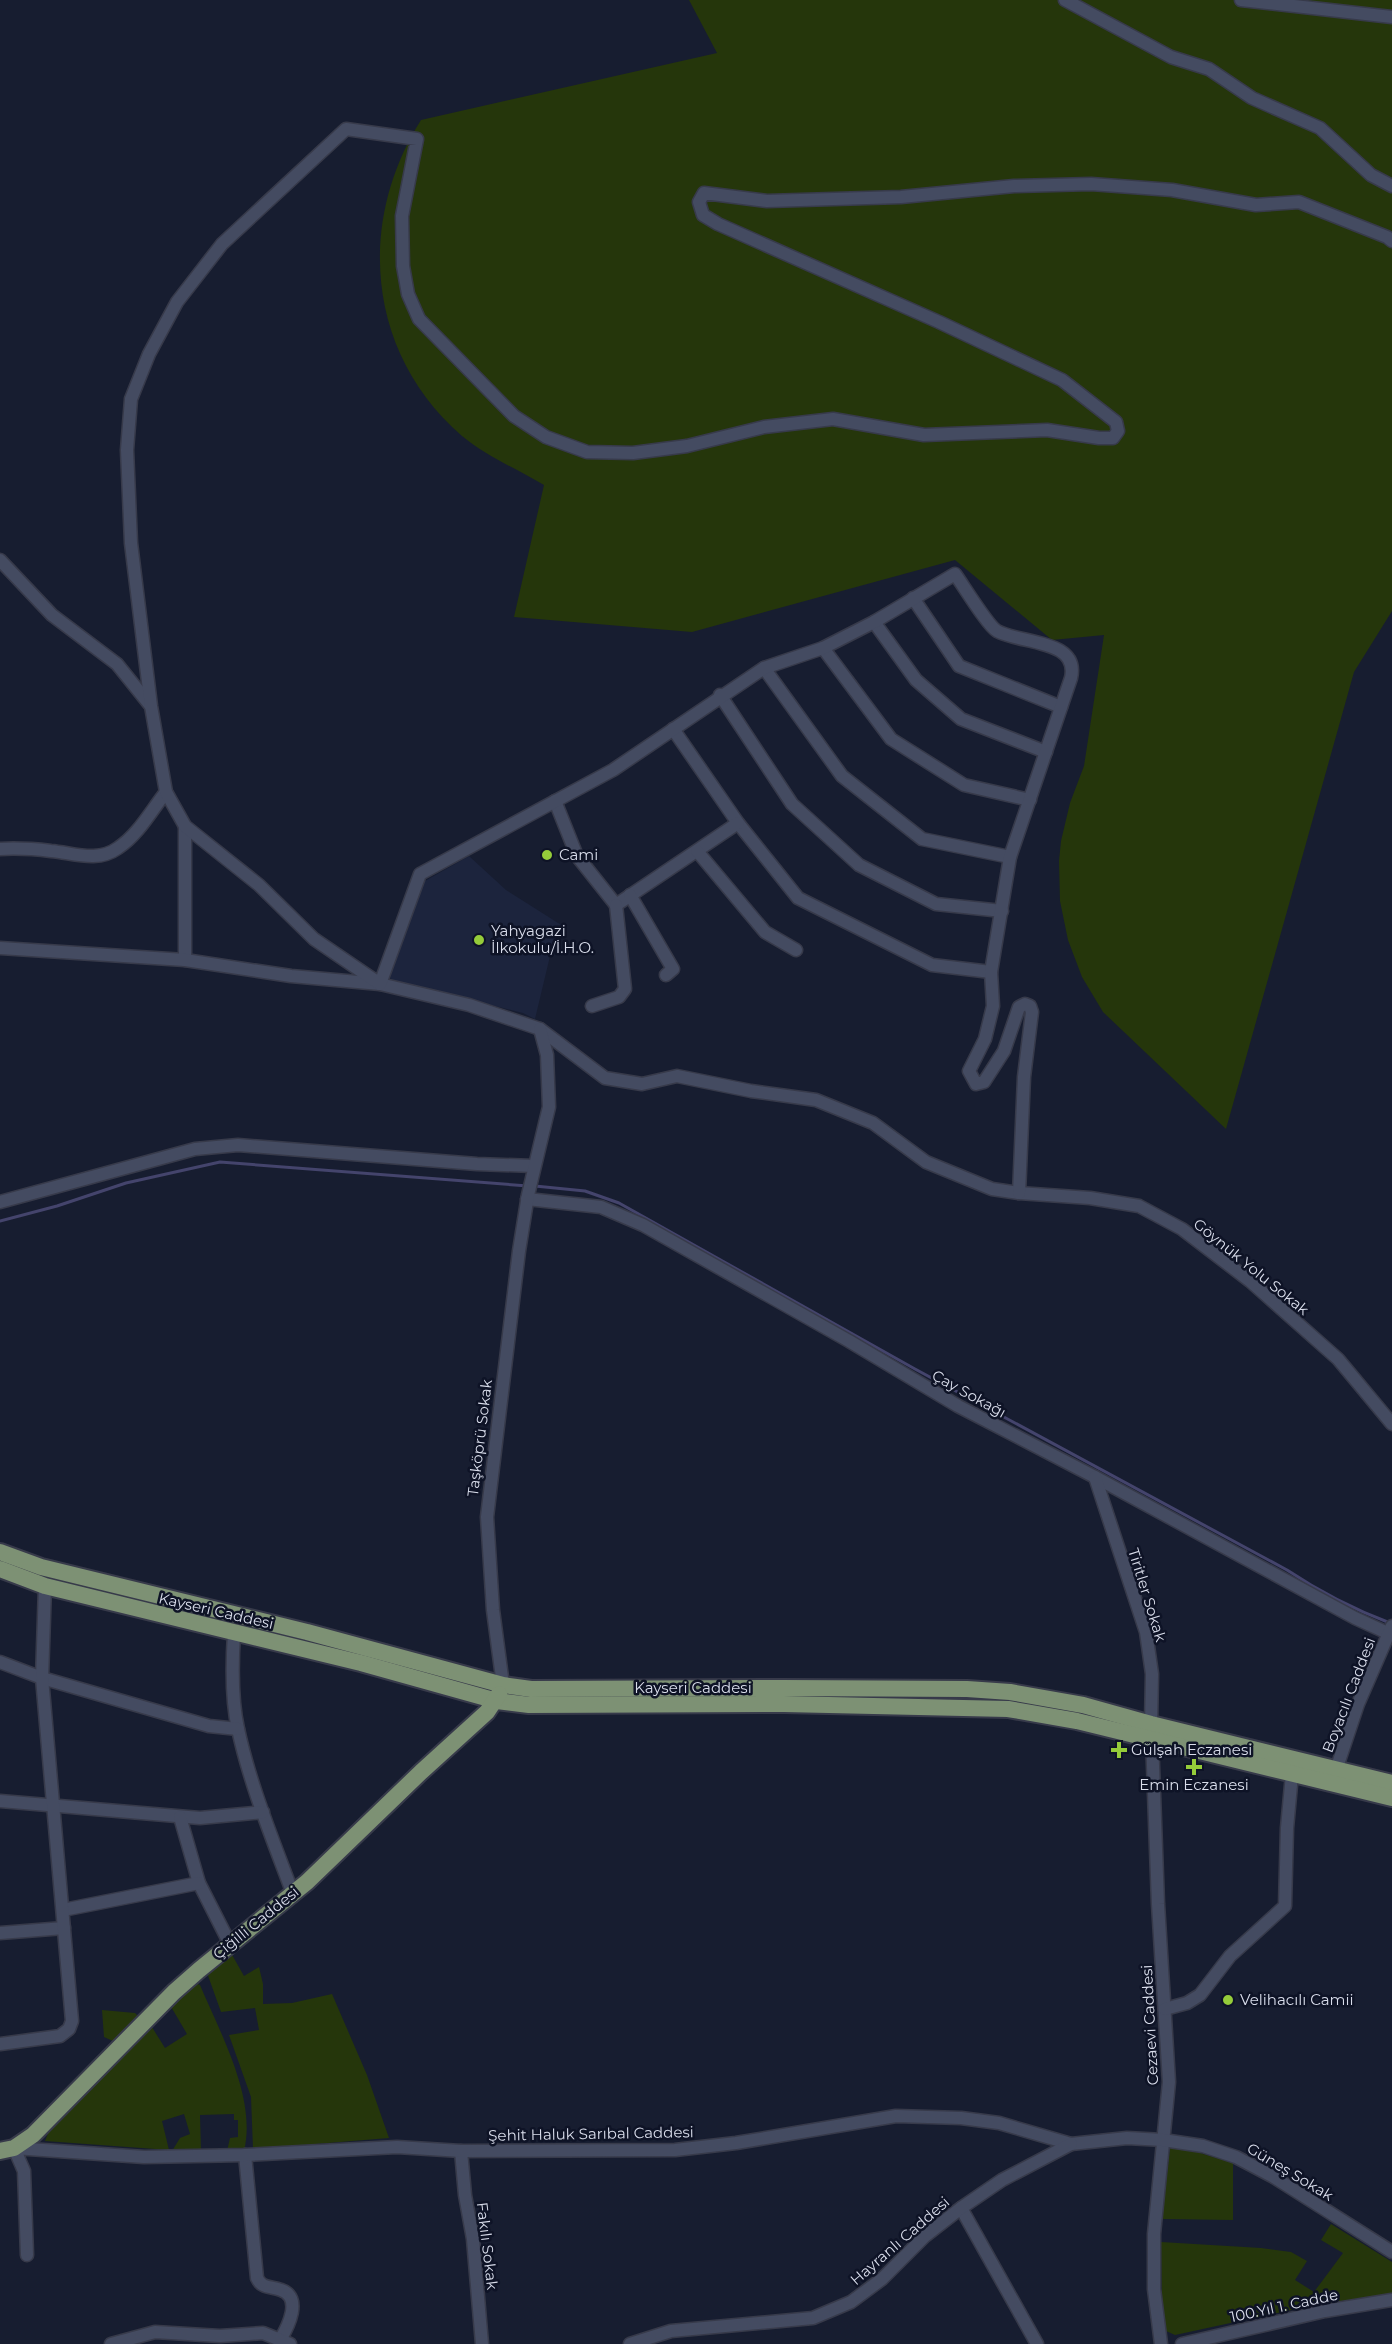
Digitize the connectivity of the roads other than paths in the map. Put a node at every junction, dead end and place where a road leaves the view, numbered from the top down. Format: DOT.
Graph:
graph roads {
  1 [pos="1065,0"];
  2 [pos="1241,0"];
  3 [pos="1392,17"];
  4 [pos="1392,186"];
  5 [pos="1392,241"];
  6 [pos="0,560"];
  7 [pos="914,598"];
  8 [pos="874,622"];
  9 [pos="823,648"];
  10 [pos="764,668"];
  11 [pos="720,696"];
  12 [pos="151,706"];
  13 [pos="1061,707"];
  14 [pos="673,729"];
  15 [pos="1046,752"];
  16 [pos="166,792"];
  17 [pos="1030,800"];
  18 [pos="555,801"];
  19 [pos="738,823"];
  20 [pos="185,826"];
  21 [pos="0,849"];
  22 [pos="696,851"];
  23 [pos="1010,857"];
  24 [pos="630,895"];
  25 [pos="616,905"];
  26 [pos="1002,911"];
  27 [pos="0,948"];
  28 [pos="796,950"];
  29 [pos="185,960"];
  30 [pos="991,972"];
  31 [pos="666,975"];
  32 [pos="380,984"];
  33 [pos="592,1006"];
  34 [pos="540,1029"];
  35 [pos="534,1167"];
  36 [pos="1019,1193"];
  37 [pos="527,1197"];
  38 [pos="0,1202"];
  39 [pos="1392,1424"];
  40 [pos="1095,1477"];
  41 [pos="0,1552"];
  42 [pos="0,1569"];
  43 [pos="45,1586"];
  44 [pos="1390,1631"];
  45 [pos="234,1633"];
  46 [pos="0,1662"];
  47 [pos="42,1678"];
  48 [pos="503,1685"];
  49 [pos="497,1701"];
  50 [pos="238,1729"];
  51 [pos="1151,1731"];
  52 [pos="1336,1770"];
  53 [pos="1292,1774"];
  54 [pos="1392,1784"];
  55 [pos="1392,1798"];
  56 [pos="0,1801"];
  57 [pos="53,1806"];
  58 [pos="263,1812"];
  59 [pos="180,1817"];
  60 [pos="199,1883"];
  61 [pos="293,1894"];
  62 [pos="63,1910"];
  63 [pos="64,1928"];
  64 [pos="0,1933"];
  65 [pos="230,1944"];
  66 [pos="1165,2009"];
  67 [pos="0,2044"];
  68 [pos="1163,2140"];
  69 [pos="1071,2144"];
  70 [pos="7,2150"];
  71 [pos="461,2151"];
  72 [pos="245,2155"];
  73 [pos="961,2208"];
  74 [pos="1392,2252"];
  75 [pos="27,2255"];
  76 [pos="1392,2300"];
  77 [pos="285,2342"];
  78 [pos="111,2344"];
  79 [pos="482,2344"];
  80 [pos="630,2344"];
  81 [pos="1037,2344"];
  82 [pos="1161,2344"];
  83 [pos="1182,2344"];
  1 -- 4 [label="street"];
  2 -- 3 [label="street"];
  5 -- 12 [label="street"];
  6 -- 12 [label="street"];
  7 -- 8 [label="street"];
  7 -- 13 [label="street"];
  7 -- 13 [label="street"];
  8 -- 9 [label="street"];
  8 -- 15 [label="street"];
  9 -- 10 [label="street"];
  9 -- 17 [label="street"];
  10 -- 11 [label="street"];
  10 -- 23 [label="street"];
  11 -- 14 [label="street"];
  11 -- 26 [label="street"];
  12 -- 16 [label="street"];
  13 -- 15 [label="street"];
  14 -- 18 [label="street"];
  14 -- 19 [label="street"];
  15 -- 17 [label="street"];
  16 -- 20 [label="street"];
  16 -- 21 [label="street"];
  17 -- 23 [label="street"];
  18 -- 25 [label="street"];
  18 -- 32 [label="street"];
  19 -- 22 [label="street"];
  19 -- 30 [label="street"];
  20 -- 29 [label="street"];
  20 -- 32 [label="street"];
  22 -- 24 [label="street"];
  22 -- 28 [label="street"];
  23 -- 26 [label="street"];
  24 -- 25 [label="street"];
  24 -- 31 [label="street"];
  25 -- 33 [label="street"];
  26 -- 30 [label="street"];
  27 -- 29 [label="street"];
  29 -- 32 [label="street"];
  30 -- 36 [label="street"];
  32 -- 34 [label="street, Göynük Yolu Sokak"];
  34 -- 35 [label="street, Taşköprü Sokak"];
  34 -- 36 [label="street, Göynük Yolu Sokak"];
  35 -- 37 [label="street, Taşköprü Sokak"];
  35 -- 38 [label="street"];
  36 -- 39 [label="street, Göynük Yolu Sokak"];
  37 -- 40 [label="street, Çay Sokağı"];
  37 -- 48 [label="street, Taşköprü Sokak"];
  40 -- 44 [label="street, Çay Sokağı"];
  40 -- 51 [label="street, Tiritler Sokak"];
  41 -- 48 [label="main road, Kayseri Caddesi"];
  42 -- 43 [label="main road, Kayseri Caddesi"];
  43 -- 45 [label="main road, Kayseri Caddesi"];
  43 -- 47 [label="street"];
  44 -- 52 [label="street, Boyacılı Caddesi"];
  45 -- 49 [label="main road, Kayseri Caddesi"];
  45 -- 50 [label="street"];
  46 -- 47 [label="street"];
  47 -- 50 [label="street"];
  47 -- 57 [label="street"];
  48 -- 49 [label="main road, Çiğilli Caddesi"];
  48 -- 51 [label="main road, Kayseri Caddesi"];
  49 -- 51 [label="main road, Kayseri Caddesi"];
  49 -- 61 [label="main road, Çiğilli Caddesi"];
  50 -- 58 [label="street"];
  51 -- 52 [label="main road, Kayseri Caddesi"];
  51 -- 53 [label="main road, Kayseri Caddesi"];
  51 -- 66 [label="street, Cezaevi Caddesi"];
  52 -- 54 [label="main road, Kayseri Caddesi"];
  53 -- 55 [label="main road, Kayseri Caddesi"];
  53 -- 66 [label="street"];
  56 -- 57 [label="street"];
  57 -- 59 [label="street"];
  57 -- 62 [label="street"];
  58 -- 59 [label="street"];
  58 -- 61 [label="street"];
  59 -- 60 [label="street"];
  60 -- 62 [label="street"];
  60 -- 65 [label="street"];
  61 -- 65 [label="main road, Çiğilli Caddesi"];
  62 -- 63 [label="street"];
  63 -- 64 [label="street"];
  63 -- 67 [label="street"];
  65 -- 70 [label="main road, Çiğilli Caddesi"];
  66 -- 68 [label="street, Cezaevi Caddesi"];
  68 -- 69 [label="street, Şehit Haluk Sarıbal Caddesi"];
  68 -- 74 [label="street, Güneş Sokak"];
  68 -- 82 [label="street, Cezaevi Caddesi"];
  69 -- 71 [label="street, Şehit Haluk Sarıbal Caddesi"];
  69 -- 73 [label="street, Hayranlı Caddesi"];
  70 -- 72 [label="street, Şehit Haluk Sarıbal Caddesi"];
  70 -- 75 [label="street"];
  71 -- 72 [label="street, Şehit Haluk Sarıbal Caddesi"];
  71 -- 79 [label="street, Fakılı Sokak"];
  72 -- 77 [label="street"];
  73 -- 80 [label="street, Hayranlı Caddesi"];
  73 -- 81 [label="street"];
  76 -- 83 [label="street, 100.Yıl 1. Cadde"];
  77 -- 78 [label="street"];
}
